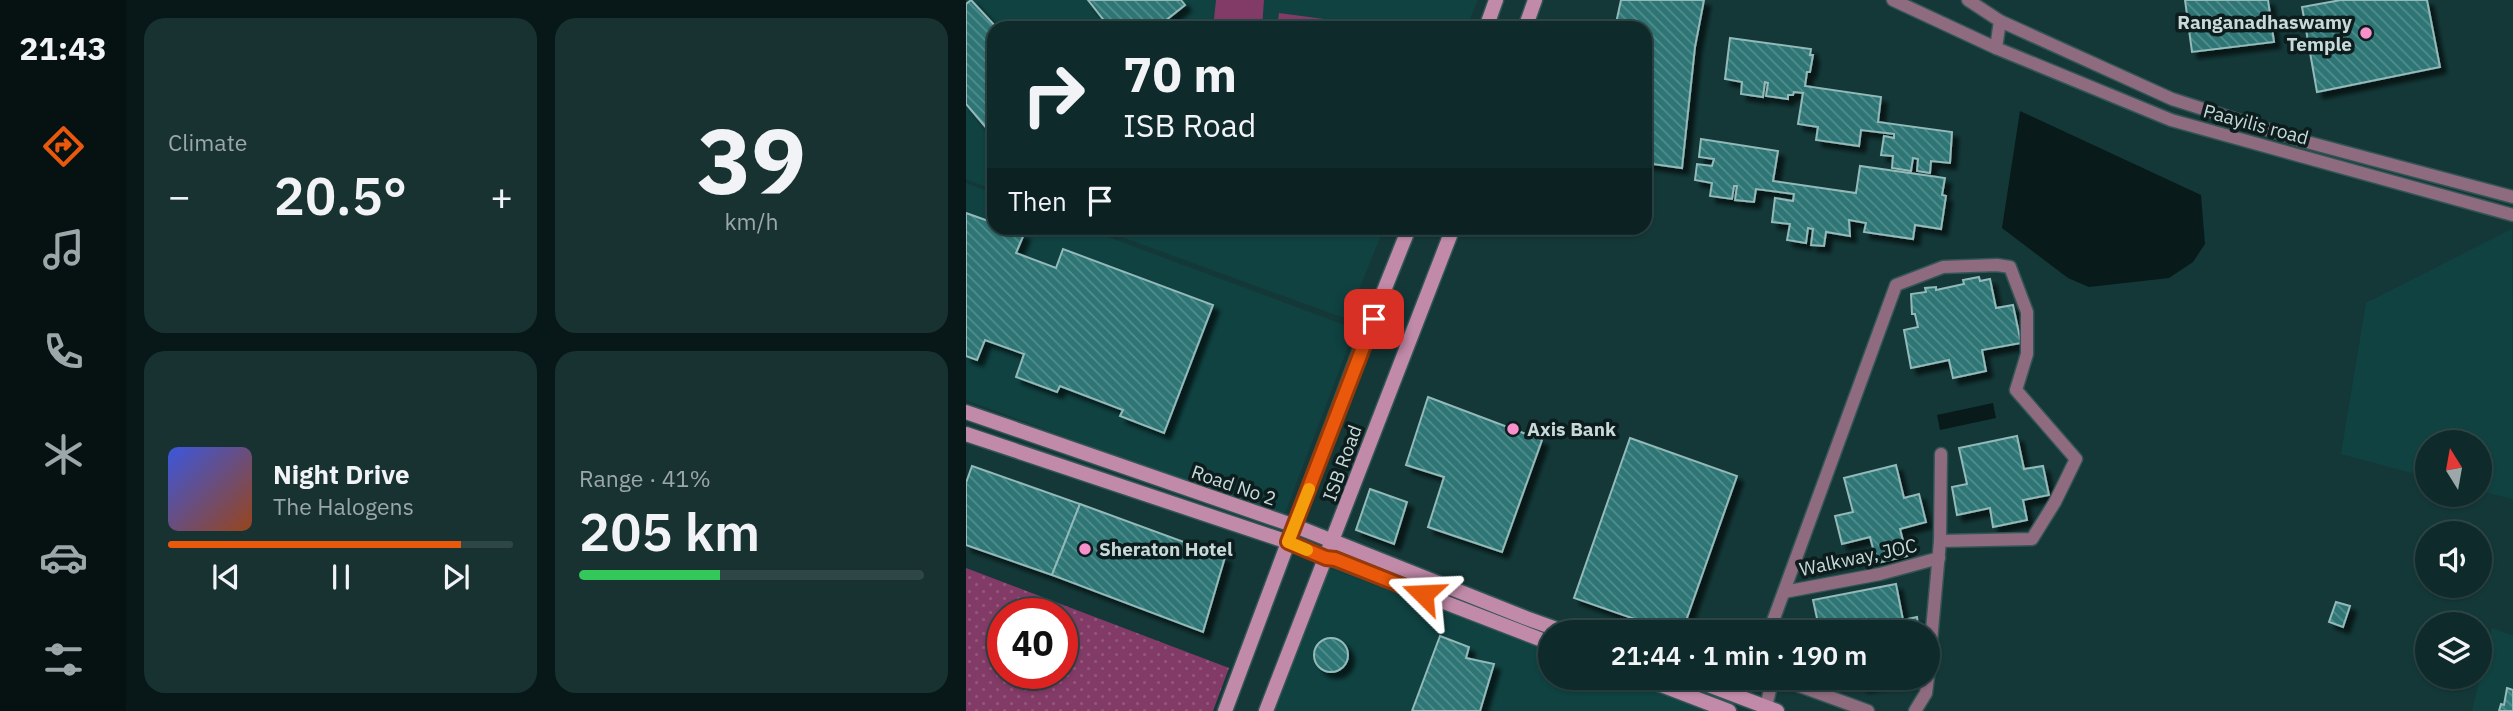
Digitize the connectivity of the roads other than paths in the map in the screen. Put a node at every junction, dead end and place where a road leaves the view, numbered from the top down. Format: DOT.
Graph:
graph roads {
  1 [pos="1496,0"];
  2 [pos="1535,0"];
  3 [pos="1893,0"];
  4 [pos="1968,0"];
  5 [pos="1908,4"];
  6 [pos="1488,21"];
  7 [pos="1528,21"];
  8 [pos="2000,21"];
  9 [pos="1996,48"];
  10 [pos="2513,197"];
  11 [pos="2513,215"];
  12 [pos="1406,235"];
  13 [pos="1450,235"];
  14 [pos="966,412"];
  15 [pos="966,434"];
  16 [pos="1941,454"];
  17 [pos="1295,526"];
  18 [pos="1940,541"];
  19 [pos="1288,542"];
  20 [pos="1333,542"];
  21 [pos="1326,558"];
  22 [pos="1939,558"];
  23 [pos="1784,592"];
  24 [pos="1774,620"];
  25 [pos="1933,620"];
  26 [pos="1538,622"];
  27 [pos="1538,638"];
  28 [pos="1674,690"];
  29 [pos="1722,690"];
  30 [pos="1773,690"];
  31 [pos="1810,690"];
  32 [pos="1926,690"];
  33 [pos="1772,709"];
  34 [pos="1225,711"];
  35 [pos="1266,711"];
  36 [pos="1729,711"];
  37 [pos="1868,711"];
  38 [pos="1915,711"];
  1 -- 6 [label="street"];
  2 -- 7 [label="street"];
  3 -- 5 [label="street, Paayilis road"];
  4 -- 8 [label="street, Paayilis road"];
  5 -- 9 [label="street, Paayilis road"];
  8 -- 9 [label="street"];
  8 -- 10 [label="street, Paayilis road"];
  9 -- 11 [label="street, Paayilis road"];
  12 -- 17 [label="street, ISB Road"];
  13 -- 20 [label="street, ISB Road"];
  14 -- 17 [label="street, Road No 2"];
  15 -- 19 [label="street, Road No 2"];
  16 -- 18 [label="street"];
  17 -- 19 [label="street, ISB Road"];
  17 -- 20 [label="street, Road No 2"];
  18 -- 22 [label="street"];
  18 -- 23 [label="street"];
  19 -- 21 [label="street, Road No 2"];
  19 -- 34 [label="street, ISB Road"];
  20 -- 21 [label="street, ISB Road"];
  20 -- 26 [label="street, Road No 2"];
  21 -- 27 [label="street, Road No 2"];
  21 -- 35 [label="street, ISB Road"];
  22 -- 23 [label="street, Walkway, JOC"];
  22 -- 25 [label="street"];
  23 -- 24 [label="street"];
  28 -- 36 [label="street"];
  29 -- 33 [label="street"];
  30 -- 33 [label="street"];
  31 -- 37 [label="street"];
  32 -- 38 [label="street"];
}
